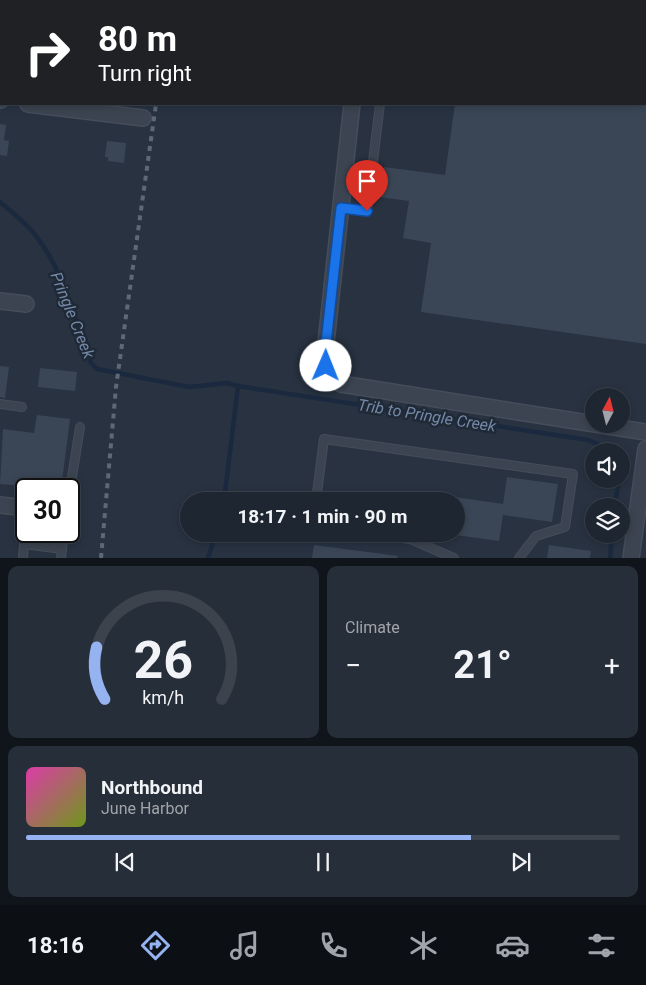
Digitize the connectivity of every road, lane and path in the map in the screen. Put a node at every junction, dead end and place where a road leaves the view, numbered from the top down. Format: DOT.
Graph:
graph roads {
  1 [pos="36,105"];
  2 [pos="352,105"];
  3 [pos="380,105"];
  4 [pos="144,118"];
  5 [pos="341,208"];
  6 [pos="0,301"];
  7 [pos="26,304"];
  8 [pos="0,404"];
  9 [pos="22,407"];
  10 [pos="80,427"];
  11 [pos="646,432"];
  12 [pos="646,449"];
  13 [pos="72,478"];
  14 [pos="317,492"];
  15 [pos="0,505"];
  16 [pos="15,507"];
  17 [pos="417,542"];
  18 [pos="62,553"];
  19 [pos="23,558"];
  20 [pos="454,558"];
  21 [pos="519,558"];
  22 [pos="631,558"];
  1 -- 4 [label="street"];
  2 -- 5 [label="street"];
  3 -- 5 [label="lane"];
  5 -- 11 [label="street"];
  6 -- 7 [label="street"];
  8 -- 9 [label="lane"];
  10 -- 13 [label="lane"];
  12 -- 22 [label="street"];
  14 -- 21 [label="lane"];
  15 -- 16 [label="street"];
  17 -- 20 [label="lane"];
  18 -- 19 [label="lane"];
}
